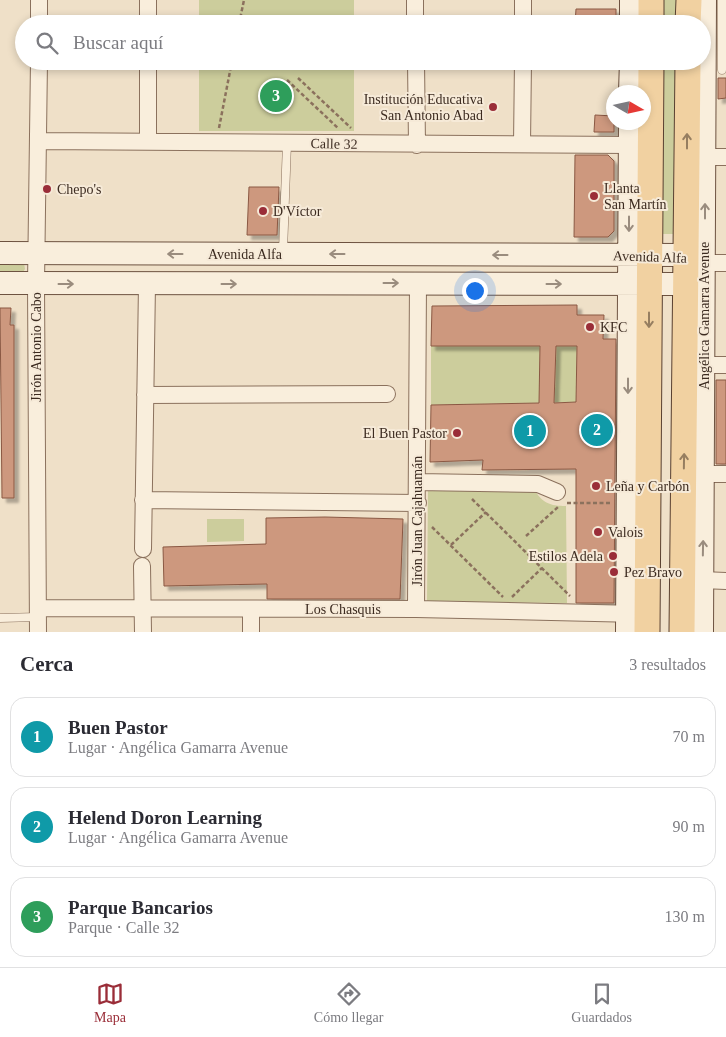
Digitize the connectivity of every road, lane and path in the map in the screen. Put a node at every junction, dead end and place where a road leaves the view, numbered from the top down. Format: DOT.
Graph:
graph roads {
  1 [pos="39,0"];
  2 [pos="148,0"];
  3 [pos="244,0"];
  4 [pos="415,0"];
  5 [pos="523,0"];
  6 [pos="631,0"];
  7 [pos="651,0"];
  8 [pos="689,0"];
  9 [pos="705,0"];
  10 [pos="722,0"];
  11 [pos="39,15"];
  12 [pos="148,15"];
  13 [pos="241,15"];
  14 [pos="415,15"];
  15 [pos="523,15"];
  16 [pos="631,15"];
  17 [pos="651,15"];
  18 [pos="688,15"];
  19 [pos="705,15"];
  20 [pos="711,41"];
  21 [pos="39,70"];
  22 [pos="148,70"];
  23 [pos="230,70"];
  24 [pos="416,70"];
  25 [pos="523,70"];
  26 [pos="633,70"];
  27 [pos="648,70"];
  28 [pos="703,71"];
  29 [pos="298,78"];
  30 [pos="287,80"];
  31 [pos="638,85"];
  32 [pos="642,85"];
  33 [pos="651,88"];
  34 [pos="218,130"];
  35 [pos="340,130"];
  36 [pos="353,130"];
  37 [pos="630,130"];
  38 [pos="640,130"];
  39 [pos="39,141"];
  40 [pos="148,141"];
  41 [pos="287,143"];
  42 [pos="522,144"];
  43 [pos="417,145"];
  44 [pos="630,145"];
  45 [pos="715,157"];
  46 [pos="0,252"];
  47 [pos="36,253"];
  48 [pos="283,254"];
  49 [pos="639,255"];
  50 [pos="706,261"];
  51 [pos="0,283"];
  52 [pos="418,283"];
  53 [pos="36,284"];
  54 [pos="147,284"];
  55 [pos="686,284"];
  56 [pos="639,285"];
  57 [pos="715,365"];
  58 [pos="387,394"];
  59 [pos="145,395"];
  60 [pos="704,474"];
  61 [pos="726,474"];
  62 [pos="417,482"];
  63 [pos="457,483"];
  64 [pos="557,492"];
  65 [pos="143,500"];
  66 [pos="628,504"];
  67 [pos="418,508"];
  68 [pos="486,512"];
  69 [pos="526,536"];
  70 [pos="450,546"];
  71 [pos="143,549"];
  72 [pos="142,566"];
  73 [pos="542,568"];
  74 [pos="702,580"];
  75 [pos="726,581"];
  76 [pos="570,596"];
  77 [pos="143,608"];
  78 [pos="416,609"];
  79 [pos="251,610"];
  80 [pos="0,618"];
  81 [pos="38,619"];
  82 [pos="637,623"];
  83 [pos="689,627"];
  84 [pos="143,632"];
  85 [pos="251,632"];
  1 -- 11 [label="street"];
  2 -- 12 [label="street"];
  3 -- 13 [label="path"];
  4 -- 14 [label="street"];
  5 -- 15 [label="street"];
  6 -- 16 [label="street"];
  7 -- 17 [label="main road"];
  8 -- 18 [label="main road"];
  9 -- 19 [label="street, Angélica Gamarra Avenue"];
  10 -- 20 [label="lane"];
  21 -- 39 [label="street, Jirón Antonio Cabo"];
  22 -- 40 [label="street"];
  23 -- 34 [label="path"];
  24 -- 43 [label="street"];
  25 -- 42 [label="street"];
  26 -- 31 [label="street"];
  27 -- 32 [label="main road"];
  28 -- 33 [label="main road"];
  28 -- 45 [label="street, Angélica Gamarra Avenue"];
  50 -- 28 [label="main road, Angélica Gamarra Avenue, one-way"];
  29 -- 36 [label="path"];
  30 -- 35 [label="path"];
  37 -- 44 [label="street"];
  38 -- 49 [label="main road"];
  39 -- 40 [label="street, Calle 32"];
  39 -- 47 [label="street, Jirón Antonio Cabo"];
  40 -- 41 [label="street, Calle 32"];
  41 -- 43 [label="street, Calle 32"];
  41 -- 48 [label="lane"];
  42 -- 43 [label="street, Calle 32"];
  42 -- 44 [label="street, Calle 32"];
  44 -- 49 [label="street, one-way"];
  50 -- 45 [label="street, Angélica Gamarra Avenue, one-way"];
  46 -- 47 [label="street, Avenida Alfa"];
  48 -- 47 [label="street, Avenida Alfa, one-way"];
  47 -- 53 [label="street, Jirón Antonio Cabo"];
  49 -- 48 [label="street, Avenida Alfa, one-way"];
  49 -- 50 [label="street, Avenida Alfa"];
  49 -- 56 [label="main road"];
  50 -- 55 [label="main road, Angélica Gamarra Avenue"];
  50 -- 57 [label="street, Angélica Gamarra Avenue"];
  51 -- 53 [label="street, Avenida Alfa"];
  54 -- 52 [label="street, Avenida Alfa, one-way"];
  52 -- 56 [label="street, Avenida Alfa, one-way"];
  52 -- 62 [label="street, Jirón Juan Cajahuamán"];
  53 -- 54 [label="street, Avenida Alfa, one-way"];
  53 -- 81 [label="street, Jirón Antonio Cabo"];
  54 -- 59 [label="street"];
  55 -- 56 [label="street, Avenida Alfa"];
  83 -- 55 [label="main road, Angélica Gamarra Avenue, one-way"];
  56 -- 66 [label="street, one-way"];
  56 -- 82 [label="main road, one-way"];
  57 -- 60 [label="street, Angélica Gamarra Avenue"];
  58 -- 59 [label="street"];
  59 -- 65 [label="street"];
  60 -- 61 [label="street"];
  74 -- 60 [label="street, Angélica Gamarra Avenue, one-way"];
  62 -- 63 [label="street"];
  62 -- 67 [label="street, Jirón Juan Cajahuamán"];
  63 -- 64 [label="street"];
  63 -- 68 [label="path"];
  65 -- 67 [label="street"];
  65 -- 71 [label="street"];
  66 -- 69 [label="path"];
  66 -- 82 [label="street"];
  67 -- 70 [label="path"];
  67 -- 78 [label="street, Jirón Juan Cajahuamán"];
  68 -- 70 [label="path"];
  68 -- 73 [label="path"];
  70 -- 73 [label="path"];
  72 -- 77 [label="street"];
  73 -- 76 [label="path"];
  74 -- 75 [label="street"];
  74 -- 83 [label="street, Angélica Gamarra Avenue"];
  77 -- 79 [label="street, Los Chasquis"];
  77 -- 81 [label="street, Los Chasquis"];
  77 -- 84 [label="street"];
  78 -- 79 [label="street, Los Chasquis"];
  78 -- 82 [label="street, Los Chasquis"];
  79 -- 85 [label="street"];
  80 -- 81 [label="lane"];
  82 -- 83 [label="main road"];
}
